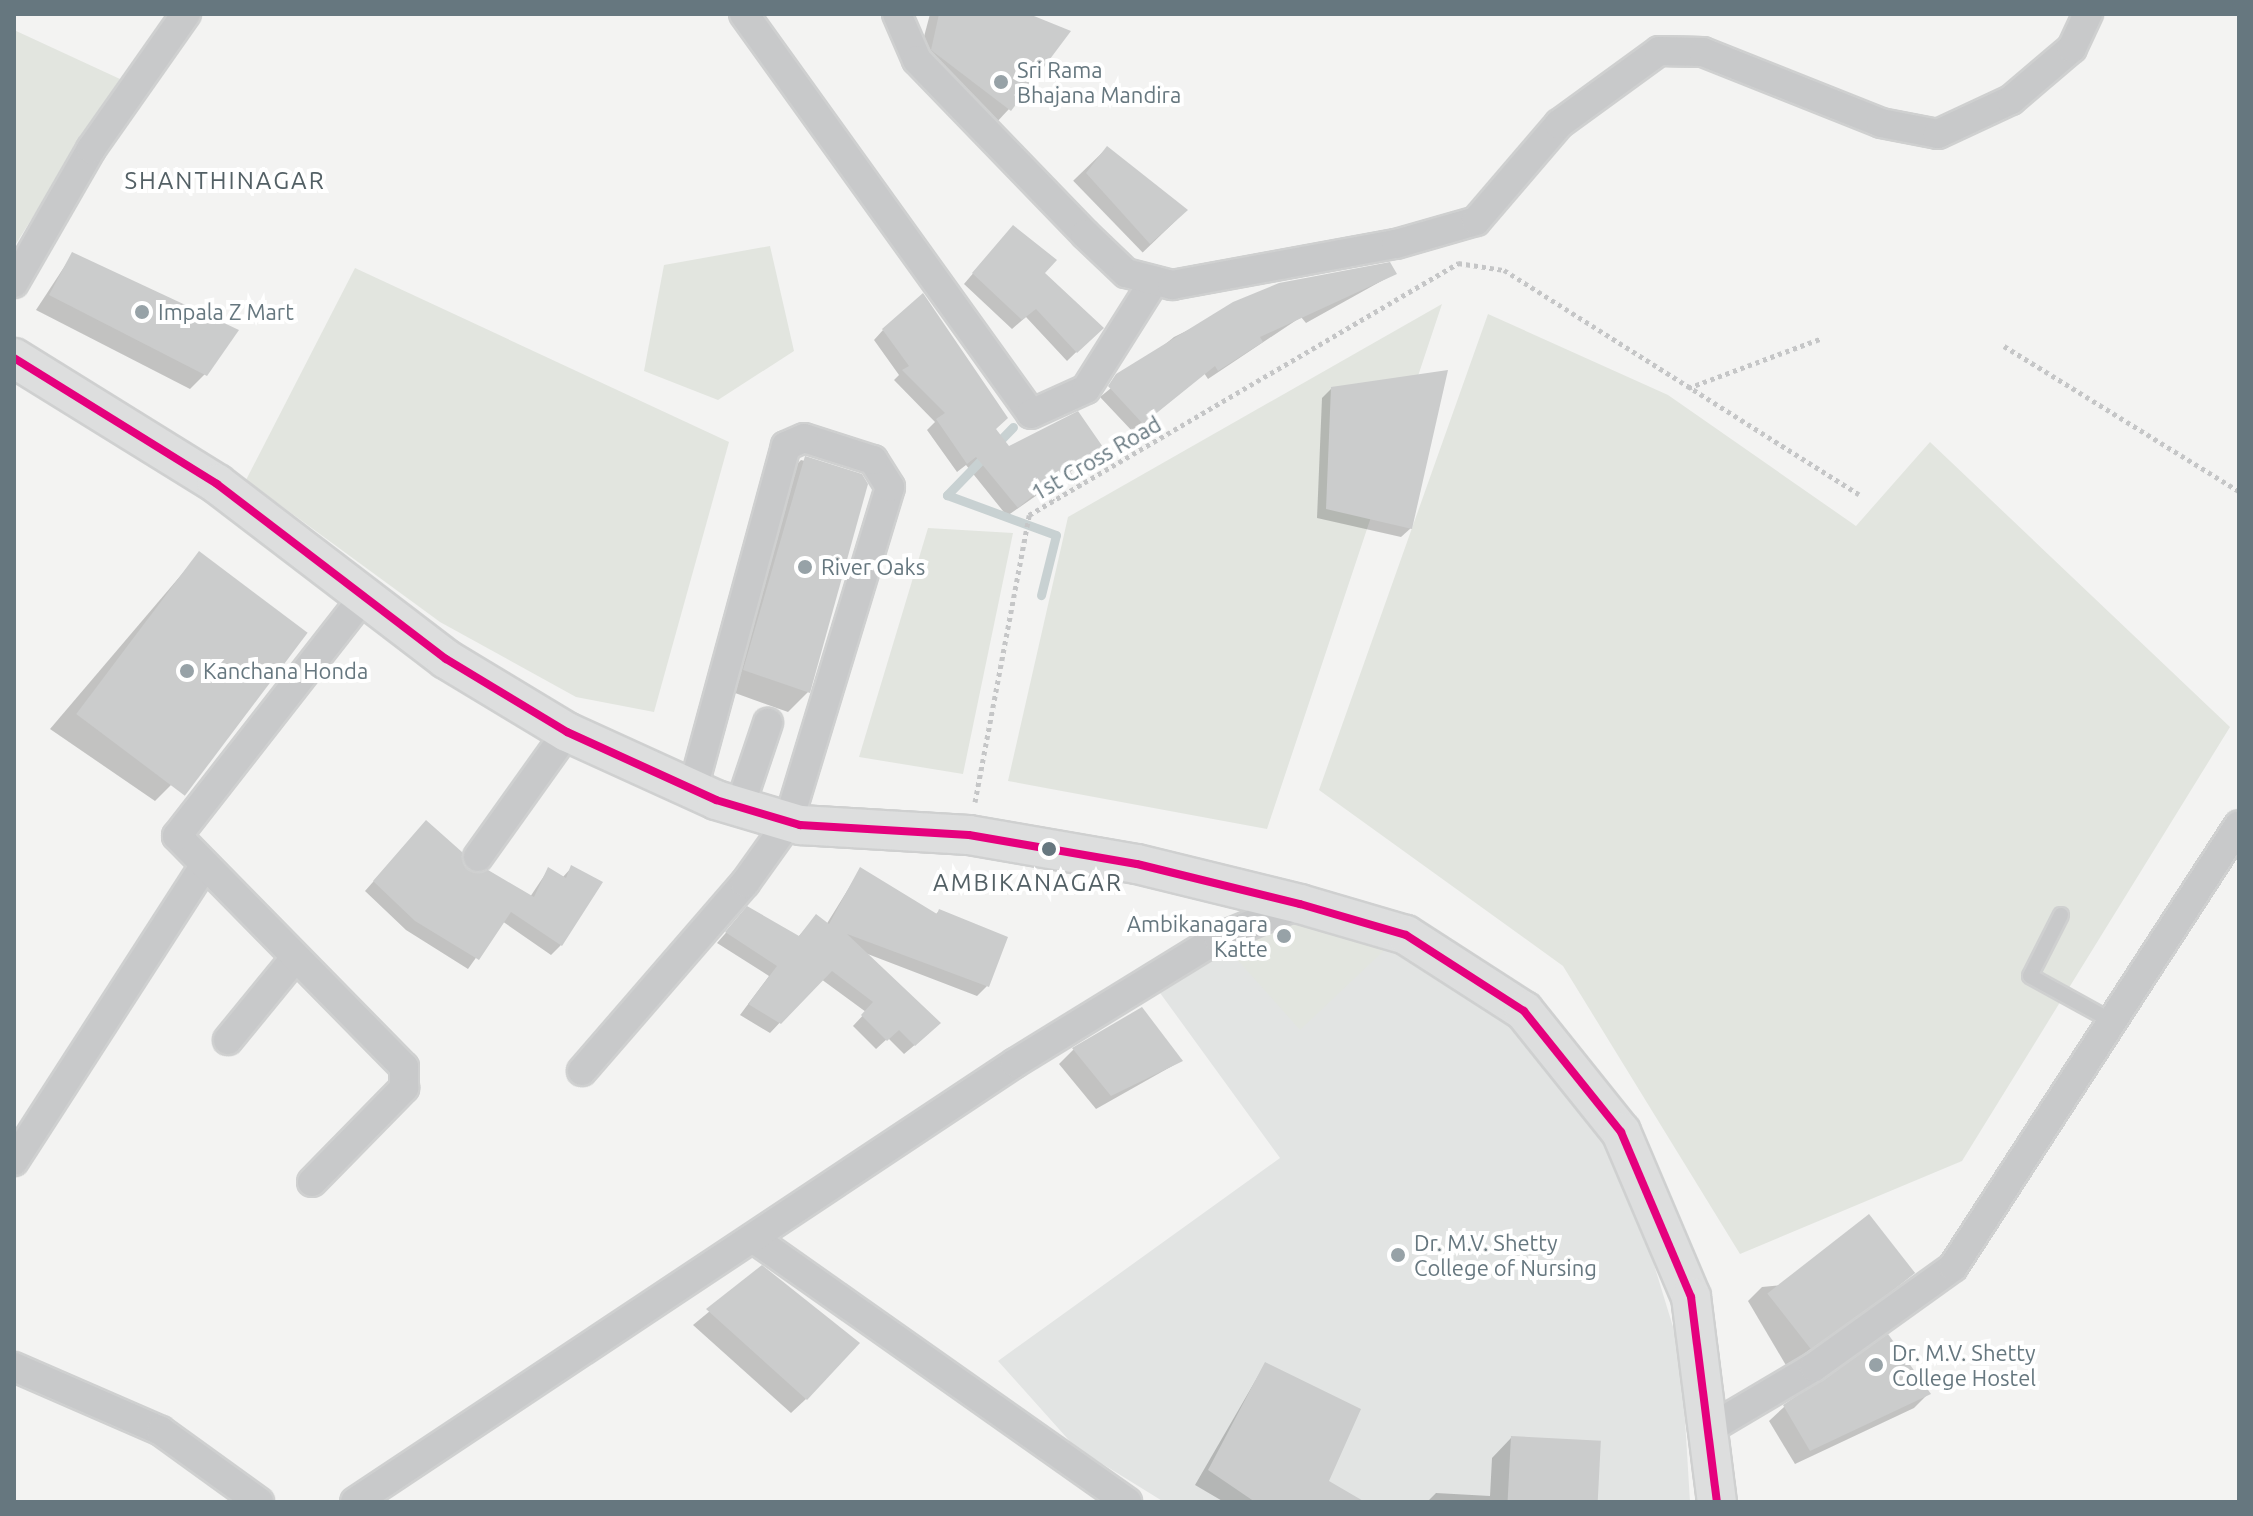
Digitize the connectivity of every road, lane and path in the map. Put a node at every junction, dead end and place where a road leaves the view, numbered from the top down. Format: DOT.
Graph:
graph roads {
  1 [pos="186,14"];
  2 [pos="744,14"];
  3 [pos="897,14"];
  4 [pos="2088,14"];
  5 [pos="1154,281"];
  6 [pos="14,283"];
  7 [pos="1820,339"];
  8 [pos="2004,346"];
  9 [pos="14,358"];
  10 [pos="1687,388"];
  11 [pos="1068,473"];
  12 [pos="1080,486"];
  13 [pos="1042,487"];
  14 [pos="2239,491"];
  15 [pos="1859,494"];
  16 [pos="1053,501"];
  17 [pos="364,597"];
  18 [pos="768,723"];
  19 [pos="567,732"];
  20 [pos="693,789"];
  21 [pos="739,809"];
  22 [pos="788,823"];
  23 [pos="2239,825"];
  24 [pos="969,835"];
  25 [pos="478,857"];
  26 [pos="203,868"];
  27 [pos="1300,904"];
  28 [pos="2061,915"];
  29 [pos="295,958"];
  30 [pos="2112,1021"];
  31 [pos="228,1040"];
  32 [pos="582,1071"];
  33 [pos="14,1161"];
  34 [pos="312,1182"];
  35 [pos="753,1238"];
  36 [pos="14,1367"];
  37 [pos="1709,1429"];
  38 [pos="259,1502"];
  39 [pos="355,1502"];
  40 [pos="1127,1502"];
  41 [pos="1717,1502"];
  1 -- 6 [label="street"];
  2 -- 5 [label="street"];
  3 -- 5 [label="street"];
  4 -- 5 [label="street"];
  7 -- 10 [label="path"];
  8 -- 14 [label="path"];
  9 -- 17 [label="main road"];
  10 -- 12 [label="path, 1st Cross Road"];
  10 -- 15 [label="path"];
  11 -- 12 [label="path"];
  12 -- 16 [label="path, 1st Cross Road"];
  13 -- 16 [label="path"];
  16 -- 24 [label="path, 1st Cross Road"];
  17 -- 19 [label="main road"];
  17 -- 26 [label="street"];
  18 -- 21 [label="street"];
  19 -- 20 [label="main road"];
  19 -- 25 [label="street"];
  20 -- 21 [label="main road"];
  20 -- 22 [label="street"];
  21 -- 22 [label="main road"];
  22 -- 24 [label="main road"];
  22 -- 32 [label="street"];
  23 -- 30 [label="street"];
  24 -- 27 [label="main road"];
  26 -- 29 [label="street"];
  26 -- 33 [label="street"];
  27 -- 35 [label="street"];
  27 -- 37 [label="main road"];
  28 -- 30 [label="lane"];
  29 -- 31 [label="street"];
  29 -- 34 [label="street"];
  30 -- 37 [label="street"];
  35 -- 39 [label="street"];
  35 -- 40 [label="street"];
  36 -- 38 [label="street"];
  37 -- 41 [label="main road"];
}
